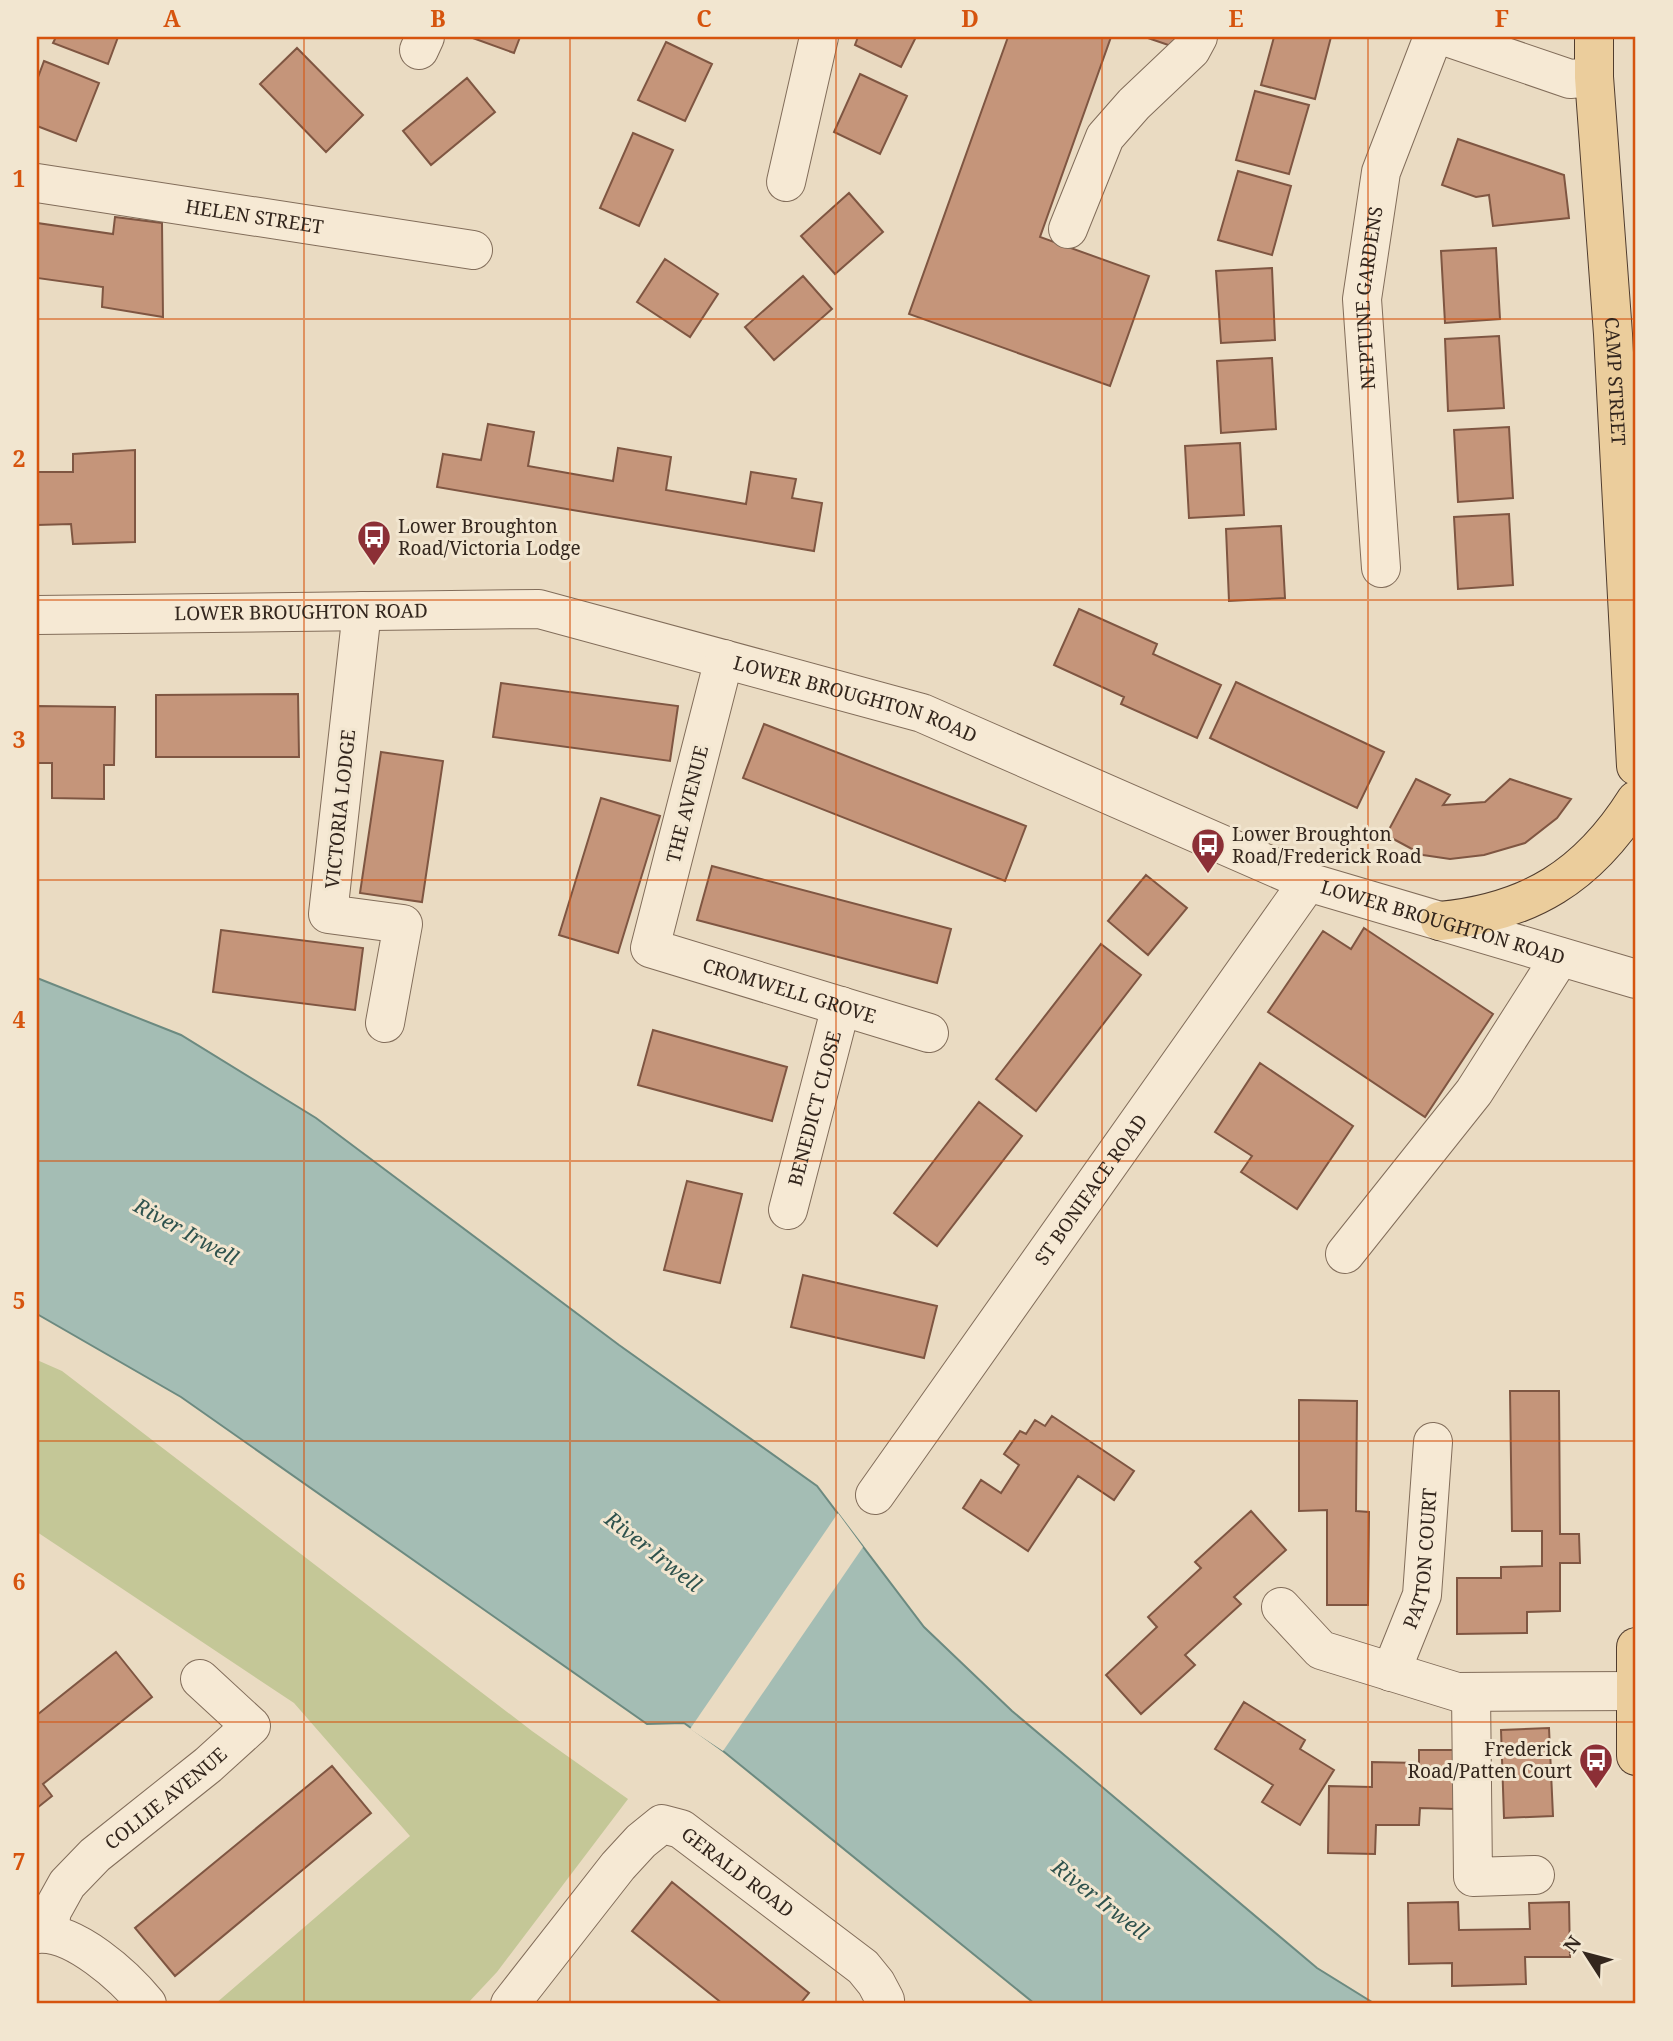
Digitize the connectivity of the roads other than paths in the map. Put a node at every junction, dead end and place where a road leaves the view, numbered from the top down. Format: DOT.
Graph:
graph roads {
  1 [pos="819,37"];
  2 [pos="1198,37"];
  3 [pos="1433,37"];
  4 [pos="1447,37"];
  5 [pos="1594,37"];
  6 [pos="1594,77"];
  7 [pos="786,182"];
  8 [pos="37,183"];
  9 [pos="1068,229"];
  10 [pos="472,250"];
  11 [pos="1624,334"];
  12 [pos="1381,568"];
  13 [pos="362,611"];
  14 [pos="37,615"];
  15 [pos="724,659"];
  16 [pos="1636,766"];
  17 [pos="1636,800"];
  18 [pos="1308,882"];
  19 [pos="1440,921"];
  20 [pos="650,948"];
  21 [pos="1560,957"];
  22 [pos="1636,979"];
  23 [pos="841,1006"];
  24 [pos="386,1023"];
  25 [pos="929,1033"];
  26 [pos="788,1210"];
  27 [pos="1345,1254"];
  28 [pos="1433,1442"];
  29 [pos="875,1495"];
  30 [pos="1281,1607"];
  31 [pos="1636,1647"];
  32 [pos="1391,1672"];
  33 [pos="200,1679"];
  34 [pos="1635,1691"];
  35 [pos="1471,1692"];
  36 [pos="1636,1756"];
  37 [pos="1535,1875"];
  38 [pos="42,1933"];
  39 [pos="147,2004"];
  40 [pos="510,2004"];
  41 [pos="883,2004"];
  1 -- 7 [label="street"];
  2 -- 9 [label="street"];
  3 -- 12 [label="street, NEPTUNE GARDENS"];
  4 -- 6 [label="street"];
  5 -- 6 [label="main road, CAMP STREET"];
  6 -- 11 [label="main road, CAMP STREET"];
  8 -- 10 [label="street, HELEN STREET"];
  11 -- 16 [label="main road, CAMP STREET"];
  13 -- 14 [label="street, LOWER BROUGHTON ROAD"];
  13 -- 15 [label="street, LOWER BROUGHTON ROAD"];
  13 -- 24 [label="street, VICTORIA LODGE"];
  15 -- 18 [label="street, LOWER BROUGHTON ROAD"];
  15 -- 20 [label="street, THE AVENUE"];
  17 -- 19 [label="main road"];
  18 -- 19 [label="street, LOWER BROUGHTON ROAD"];
  18 -- 29 [label="street, ST BONIFACE ROAD"];
  19 -- 21 [label="street, LOWER BROUGHTON ROAD"];
  20 -- 23 [label="street, CROMWELL GROVE"];
  21 -- 22 [label="street, LOWER BROUGHTON ROAD"];
  21 -- 27 [label="street"];
  23 -- 25 [label="street, CROMWELL GROVE"];
  23 -- 26 [label="street, BENEDICT CLOSE"];
  28 -- 32 [label="street, PATTON COURT"];
  30 -- 32 [label="street"];
  31 -- 34 [label="main road"];
  32 -- 35 [label="street"];
  33 -- 38 [label="street, COLLIE AVENUE"];
  34 -- 35 [label="street"];
  34 -- 36 [label="main road"];
  35 -- 37 [label="street"];
  38 -- 39 [label="street"];
  40 -- 41 [label="street, GERALD ROAD"];
}
